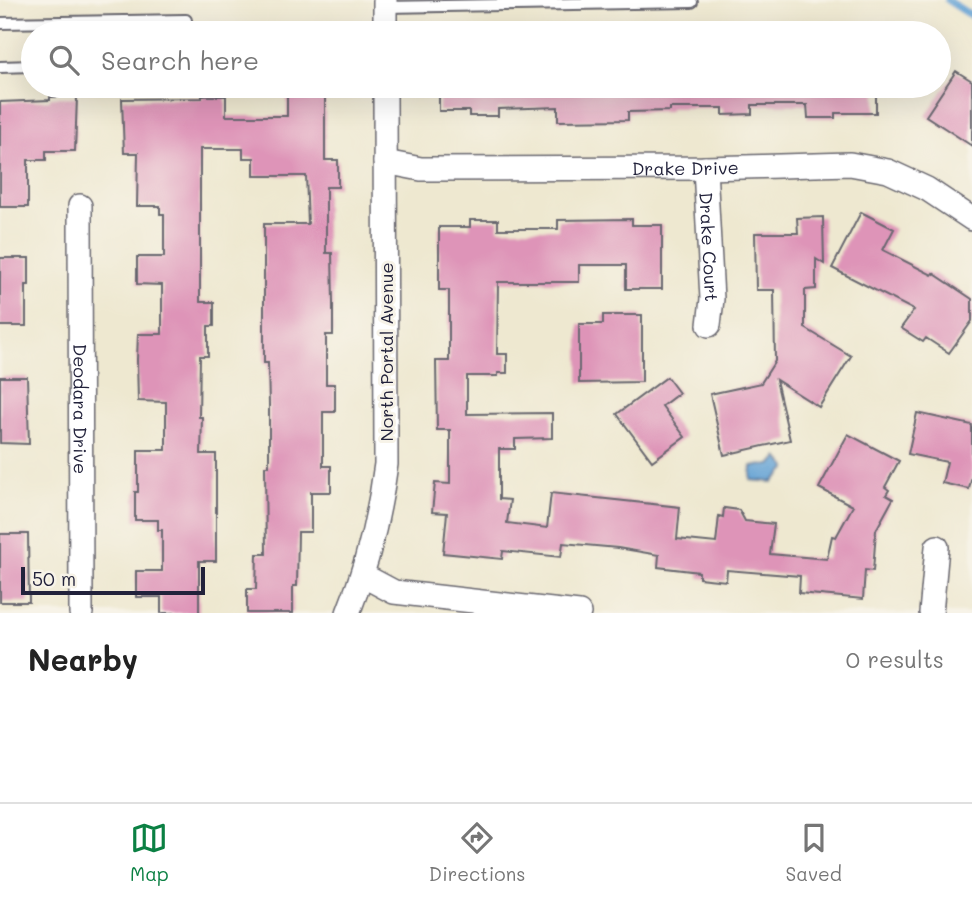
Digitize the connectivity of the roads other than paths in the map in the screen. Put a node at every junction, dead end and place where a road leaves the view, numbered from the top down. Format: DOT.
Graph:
graph roads {
  1 [pos="692,2"];
  2 [pos="385,3"];
  3 [pos="385,21"];
  4 [pos="0,23"];
  5 [pos="21,24"];
  6 [pos="21,66"];
  7 [pos="0,67"];
  8 [pos="385,98"];
  9 [pos="385,162"];
  10 [pos="705,168"];
  11 [pos="80,206"];
  12 [pos="972,219"];
  13 [pos="709,325"];
  14 [pos="937,548"];
  15 [pos="363,576"];
  16 [pos="81,613"];
  17 [pos="348,613"];
  18 [pos="579,613"];
  19 [pos="930,613"];
  1 -- 2 [label="lane"];
  2 -- 3 [label="street"];
  4 -- 5 [label="lane"];
  6 -- 7 [label="lane"];
  8 -- 9 [label="street, North Portal Avenue"];
  9 -- 10 [label="street, Drake Drive"];
  9 -- 15 [label="street, North Portal Avenue"];
  10 -- 12 [label="street, Drake Drive"];
  10 -- 13 [label="street, Drake Court"];
  11 -- 16 [label="street, Deodara Drive"];
  14 -- 19 [label="street"];
  15 -- 17 [label="street, North Portal Avenue"];
  15 -- 18 [label="street"];
}
